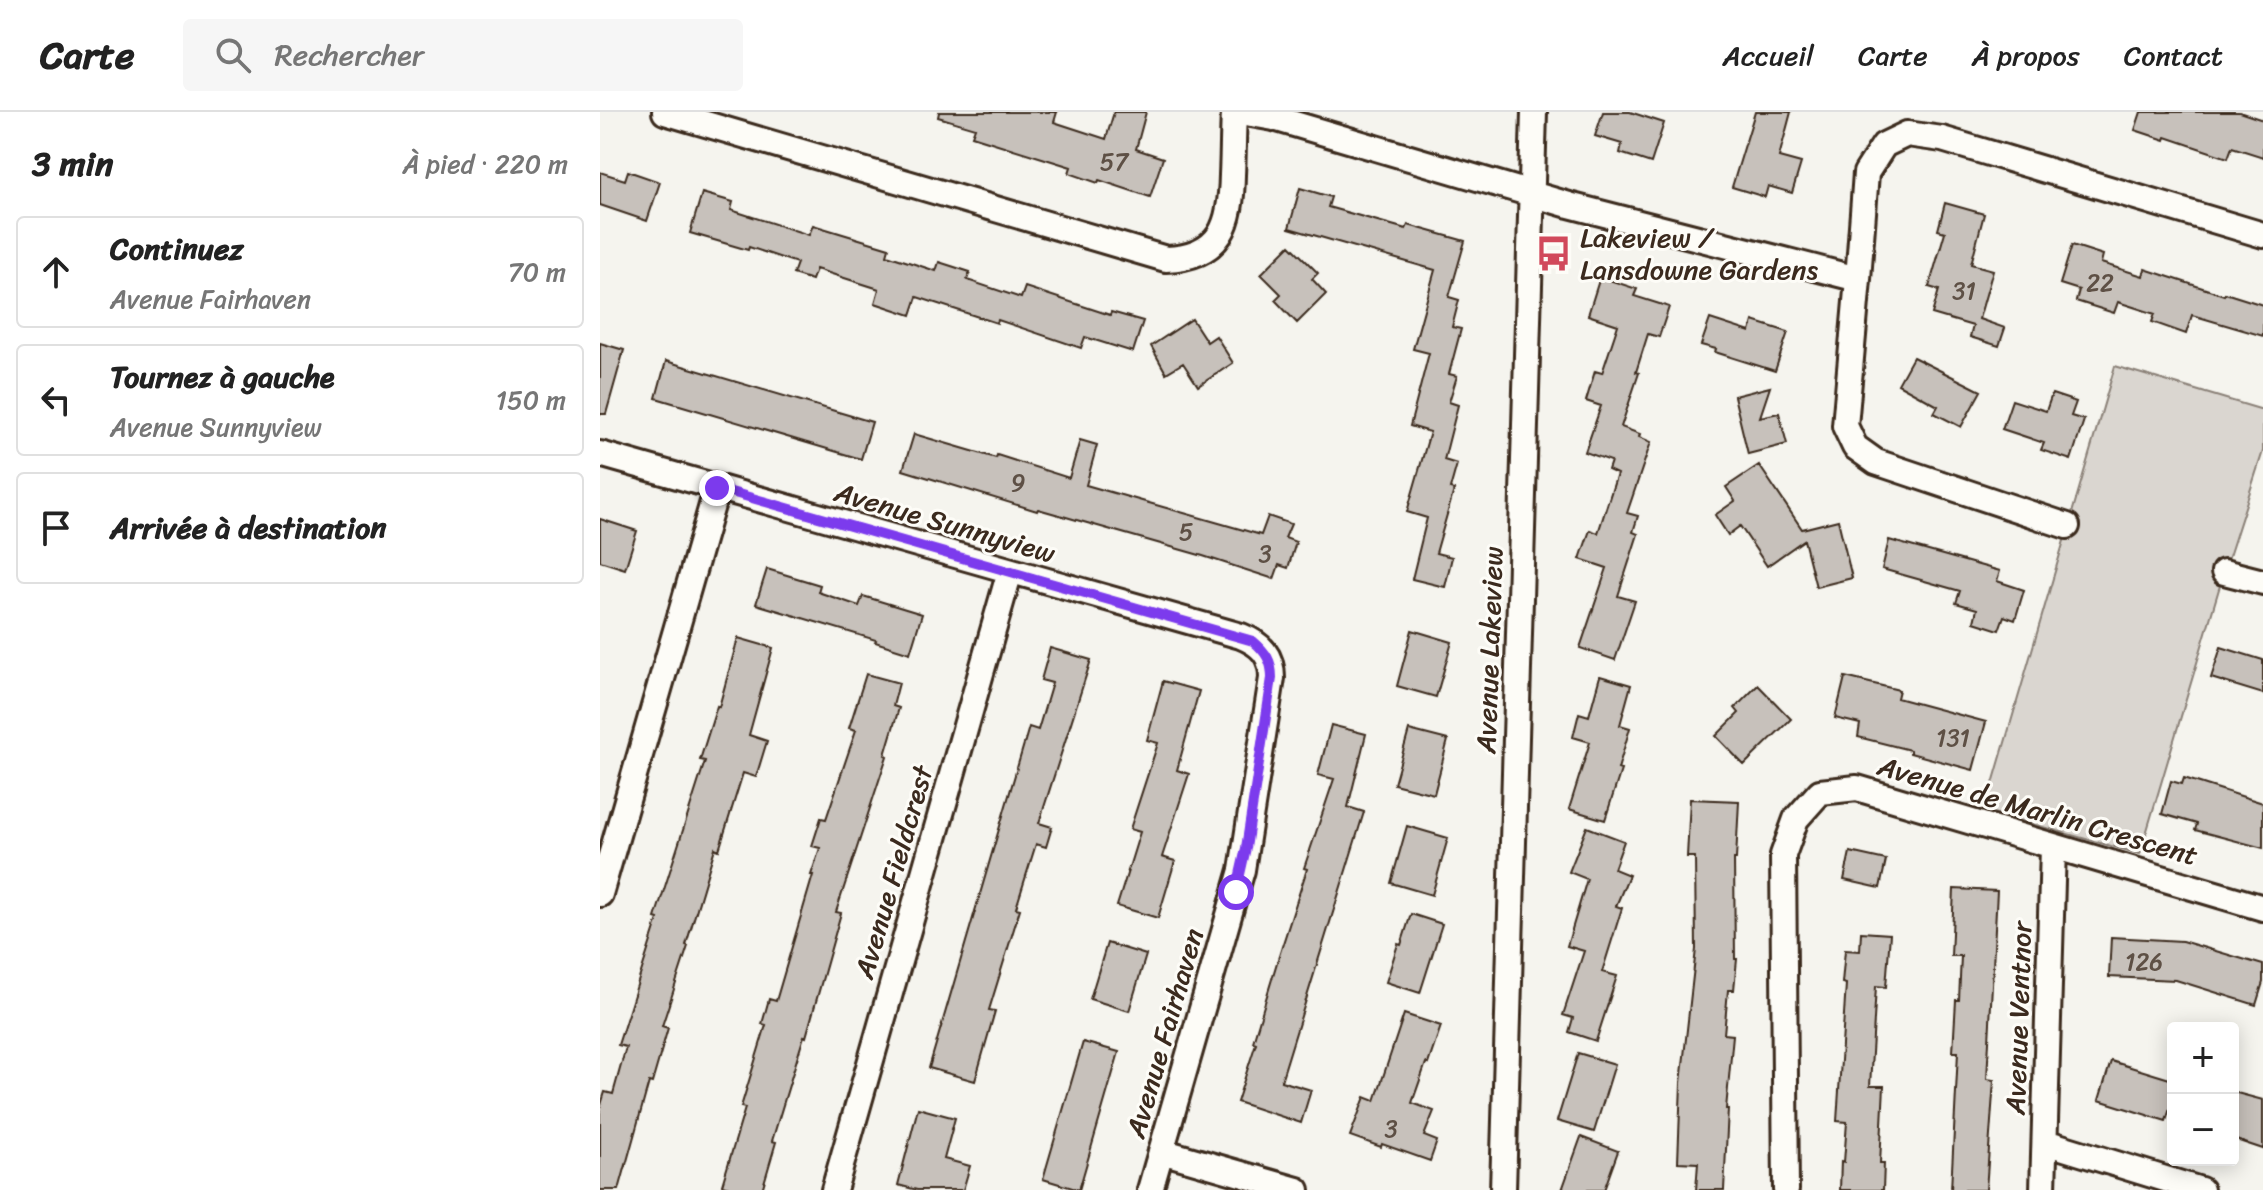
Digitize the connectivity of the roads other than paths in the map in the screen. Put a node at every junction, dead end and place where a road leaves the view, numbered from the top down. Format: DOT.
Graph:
graph roads {
  1 [pos="665,112"];
  2 [pos="1234,112"];
  3 [pos="1240,112"];
  4 [pos="1534,112"];
  5 [pos="1532,195"];
  6 [pos="2263,235"];
  7 [pos="1858,279"];
  8 [pos="600,454"];
  9 [pos="717,488"];
  10 [pos="2067,526"];
  11 [pos="1010,571"];
  12 [pos="2224,572"];
  13 [pos="2263,582"];
  14 [pos="1268,656"];
  15 [pos="2053,847"];
  16 [pos="600,894"];
  17 [pos="2263,908"];
  18 [pos="2045,1142"];
  19 [pos="1161,1151"];
  20 [pos="834,1190"];
  21 [pos="1150,1190"];
  22 [pos="1297,1190"];
  23 [pos="1503,1190"];
  24 [pos="1786,1190"];
  25 [pos="2043,1190"];
  26 [pos="2201,1190"];
  1 -- 2 [label="street"];
  3 -- 5 [label="street"];
  4 -- 5 [label="street, Avenue Lakeview"];
  5 -- 7 [label="street"];
  5 -- 23 [label="street, Avenue Lakeview"];
  6 -- 7 [label="street"];
  7 -- 10 [label="street"];
  8 -- 9 [label="street, Avenue Sunnyview"];
  9 -- 11 [label="street, Avenue Sunnyview"];
  9 -- 16 [label="street"];
  11 -- 14 [label="street, Avenue Sunnyview"];
  11 -- 20 [label="street, Avenue Fieldcrest"];
  12 -- 13 [label="street"];
  14 -- 19 [label="street, Avenue Fairhaven"];
  15 -- 17 [label="street, Avenue de Marlin Crescent"];
  15 -- 18 [label="street, Avenue Ventnor"];
  15 -- 24 [label="street, Avenue de Marlin Crescent"];
  18 -- 25 [label="street, Avenue Ventnor"];
  18 -- 26 [label="street"];
  19 -- 21 [label="street, Avenue Fairhaven"];
  19 -- 22 [label="street"];
}
